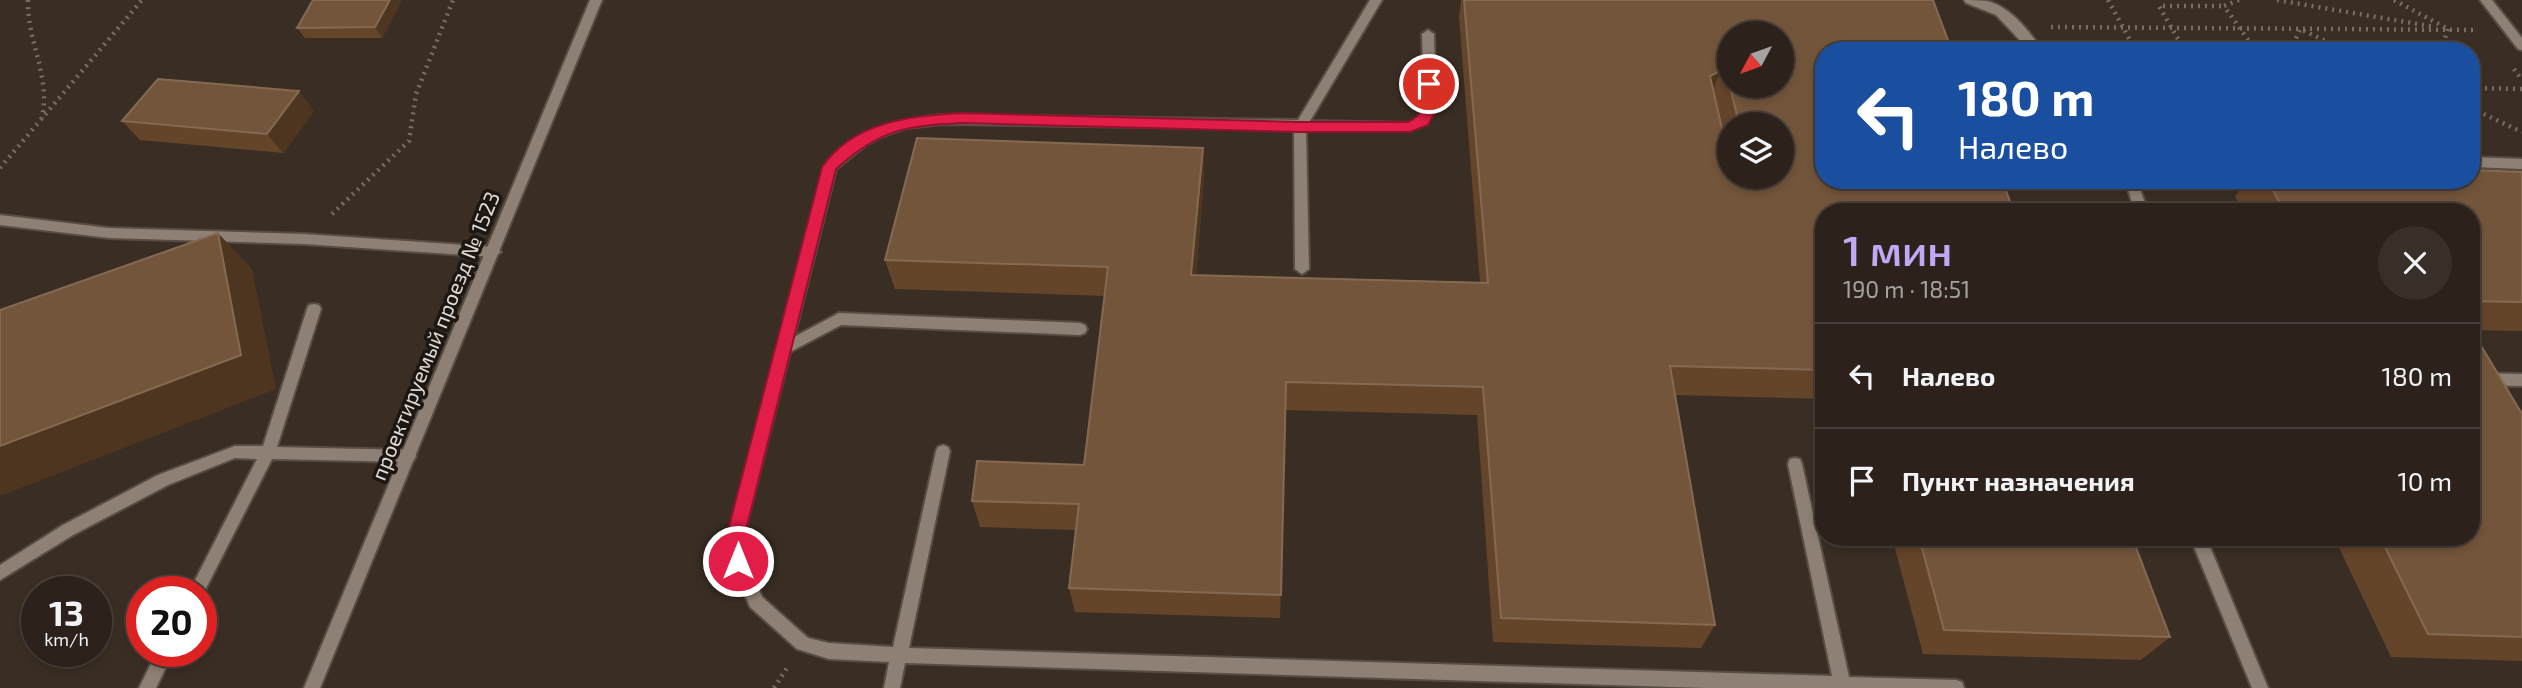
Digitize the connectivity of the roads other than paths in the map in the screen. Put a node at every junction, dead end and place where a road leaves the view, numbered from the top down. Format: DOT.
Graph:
graph roads {
  1 [pos="596,0"];
  2 [pos="1376,0"];
  3 [pos="1970,0"];
  4 [pos="2486,0"];
  5 [pos="1428,34"];
  6 [pos="2029,42"];
  7 [pos="2522,46"];
  8 [pos="1300,127"];
  9 [pos="2480,162"];
  10 [pos="2522,164"];
  11 [pos="0,220"];
  12 [pos="494,252"];
  13 [pos="1302,269"];
  14 [pos="314,309"];
  15 [pos="1080,329"];
  16 [pos="783,349"];
  17 [pos="2480,379"];
  18 [pos="2522,380"];
  19 [pos="943,451"];
  20 [pos="268,453"];
  21 [pos="409,456"];
  22 [pos="1795,464"];
  23 [pos="2202,546"];
  24 [pos="0,573"];
  25 [pos="205,576"];
  26 [pos="899,655"];
  27 [pos="158,667"];
  28 [pos="1842,684"];
  29 [pos="147,688"];
  30 [pos="313,688"];
  31 [pos="892,688"];
  32 [pos="1956,688"];
  33 [pos="2260,688"];
  1 -- 12 [label="street, проектируемый проезд № 1523"];
  2 -- 8 [label="street"];
  3 -- 6 [label="street"];
  4 -- 7 [label="street"];
  5 -- 8 [label="street"];
  8 -- 13 [label="street"];
  8 -- 16 [label="street"];
  9 -- 10 [label="street"];
  11 -- 12 [label="street"];
  12 -- 21 [label="street, проектируемый проезд № 1523"];
  14 -- 20 [label="street"];
  15 -- 16 [label="street"];
  16 -- 26 [label="street"];
  17 -- 18 [label="street"];
  19 -- 26 [label="street"];
  20 -- 21 [label="street"];
  20 -- 24 [label="street"];
  20 -- 25 [label="street"];
  21 -- 30 [label="street, проектируемый проезд № 1523"];
  22 -- 28 [label="street"];
  23 -- 33 [label="street"];
  26 -- 28 [label="street"];
  26 -- 31 [label="street"];
  27 -- 29 [label="street"];
  28 -- 32 [label="street"];
}
